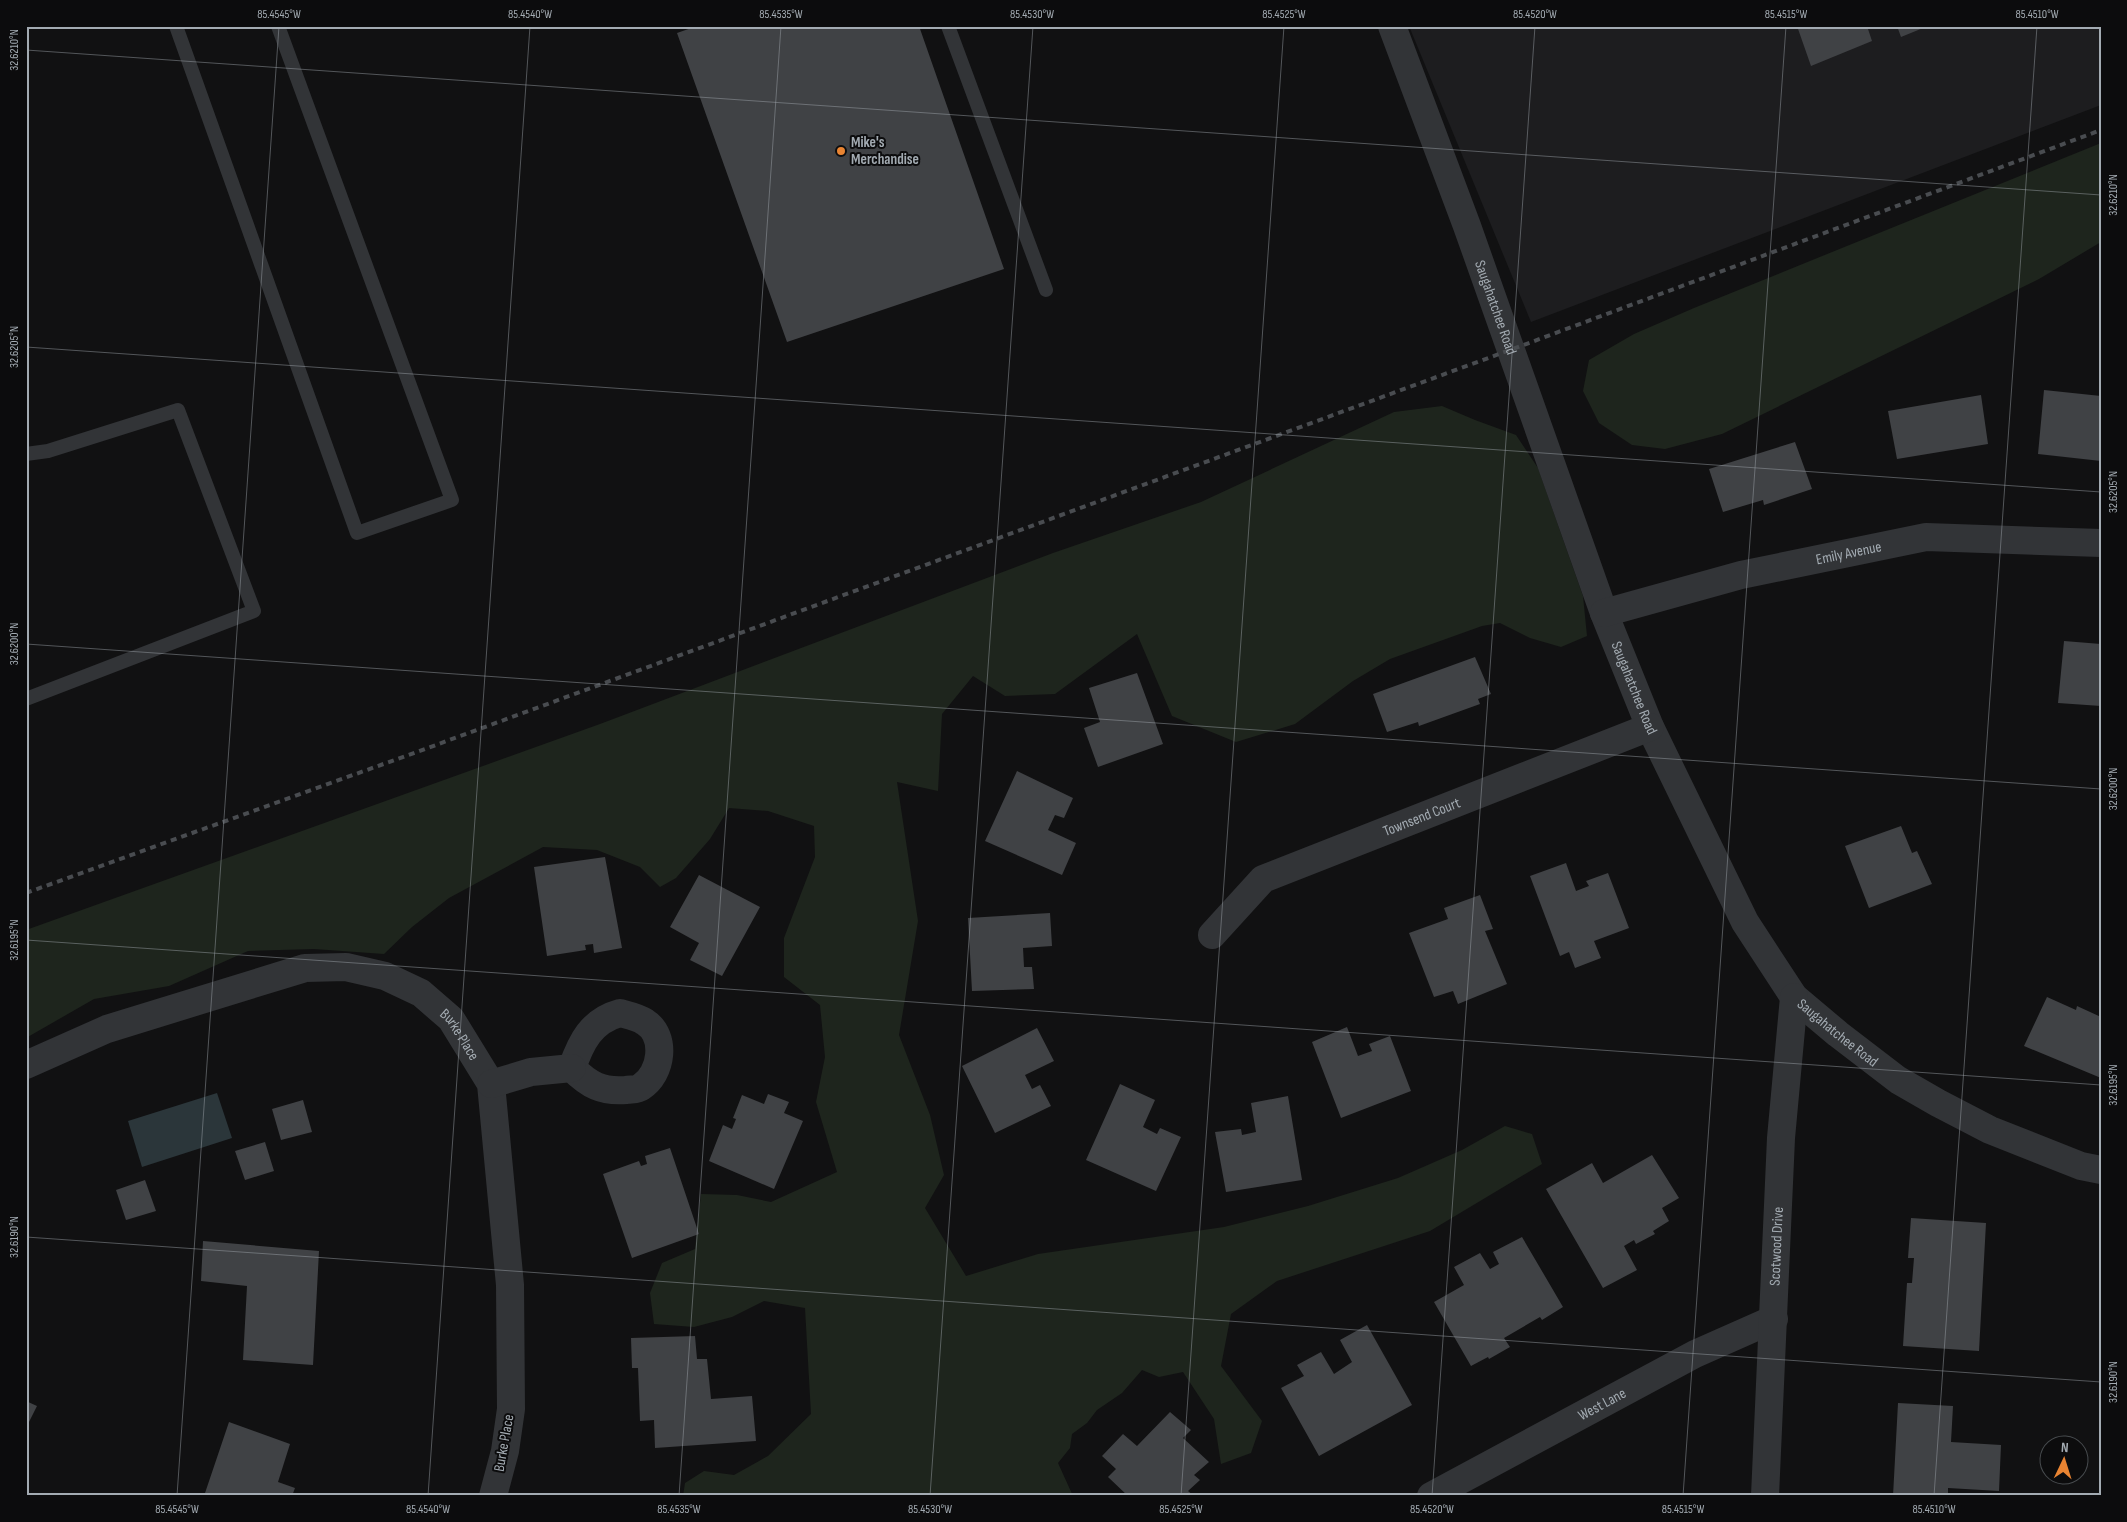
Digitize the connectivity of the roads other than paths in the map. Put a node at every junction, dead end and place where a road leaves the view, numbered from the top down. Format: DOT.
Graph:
graph roads {
  1 [pos="176,26"];
  2 [pos="278,26"];
  3 [pos="948,26"];
  4 [pos="1392,26"];
  5 [pos="1046,290"];
  6 [pos="26,454"];
  7 [pos="2101,543"];
  8 [pos="1604,613"];
  9 [pos="26,699"];
  10 [pos="1650,727"];
  11 [pos="1212,936"];
  12 [pos="1794,997"];
  13 [pos="26,1065"];
  14 [pos="572,1068"];
  15 [pos="491,1084"];
  16 [pos="2101,1170"];
  17 [pos="1774,1319"];
  18 [pos="493,1496"];
  19 [pos="1431,1496"];
  20 [pos="1765,1496"];
  1 -- 2 [label="lane"];
  3 -- 5 [label="lane"];
  4 -- 8 [label="street, Saugahatchee Road"];
  6 -- 9 [label="lane"];
  7 -- 8 [label="street, Emily Avenue"];
  8 -- 10 [label="street, Saugahatchee Road"];
  10 -- 11 [label="street, Townsend Court"];
  10 -- 12 [label="street, Saugahatchee Road"];
  12 -- 16 [label="street, Saugahatchee Road"];
  12 -- 17 [label="street, Scotwood Drive"];
  13 -- 15 [label="street, Burke Place"];
  14 -- 15 [label="street"];
  15 -- 18 [label="street, Burke Place"];
  17 -- 19 [label="street, West Lane"];
  17 -- 20 [label="street, Scotwood Drive"];
}
